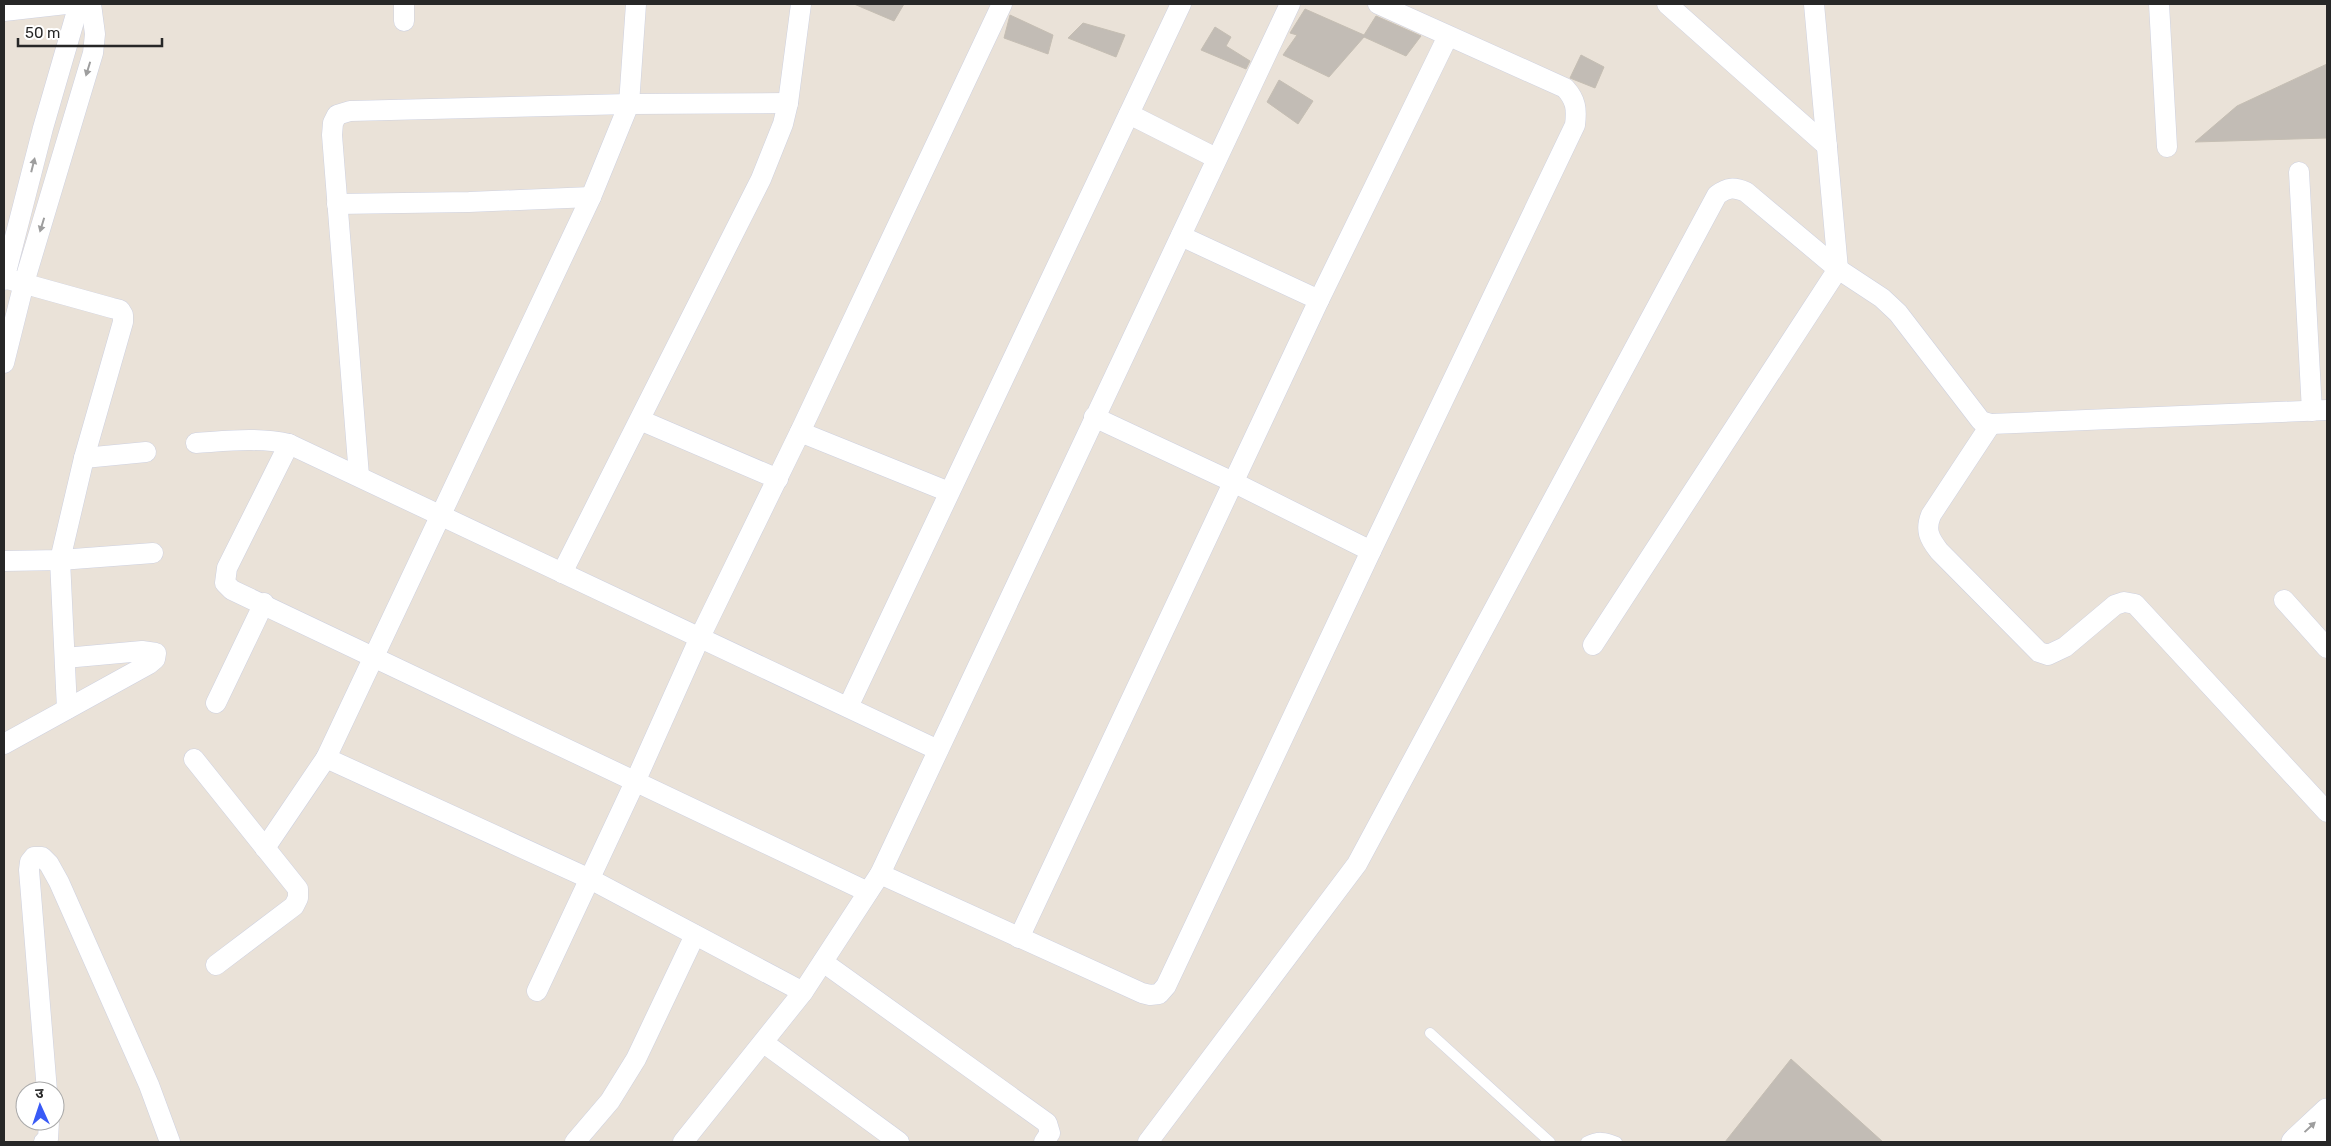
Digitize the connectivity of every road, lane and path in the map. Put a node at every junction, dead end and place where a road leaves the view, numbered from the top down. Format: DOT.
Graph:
graph roads {
  1 [pos="66,4"];
  2 [pos="79,4"];
  3 [pos="91,4"];
  4 [pos="636,4"];
  5 [pos="801,4"];
  6 [pos="1002,4"];
  7 [pos="1181,4"];
  8 [pos="1290,4"];
  9 [pos="1378,4"];
  10 [pos="1667,4"];
  11 [pos="1814,4"];
  12 [pos="2159,4"];
  13 [pos="4,11"];
  14 [pos="1448,36"];
  15 [pos="788,103"];
  16 [pos="629,104"];
  17 [pos="1129,114"];
  18 [pos="43,128"];
  19 [pos="69,134"];
  20 [pos="1827,146"];
  21 [pos="2167,146"];
  22 [pos="1216,158"];
  23 [pos="2299,172"];
  24 [pos="591,197"];
  25 [pos="337,204"];
  26 [pos="1180,236"];
  27 [pos="1838,269"];
  28 [pos="4,279"];
  29 [pos="24,283"];
  30 [pos="1319,300"];
  31 [pos="4,363"];
  32 [pos="2320,410"];
  33 [pos="1094,417"];
  34 [pos="640,420"];
  35 [pos="1990,424"];
  36 [pos="800,432"];
  37 [pos="196,443"];
  38 [pos="289,444"];
  39 [pos="146,452"];
  40 [pos="84,458"];
  41 [pos="359,476"];
  42 [pos="778,479"];
  43 [pos="1233,482"];
  44 [pos="950,492"];
  45 [pos="440,514"];
  46 [pos="1371,551"];
  47 [pos="153,554"];
  48 [pos="60,560"];
  49 [pos="4,561"];
  50 [pos="562,572"];
  51 [pos="2284,600"];
  52 [pos="264,603"];
  53 [pos="700,636"];
  54 [pos="1593,645"];
  55 [pos="2327,648"];
  56 [pos="65,658"];
  57 [pos="373,658"];
  58 [pos="216,703"];
  59 [pos="848,707"];
  60 [pos="67,709"];
  61 [pos="4,744"];
  62 [pos="938,750"];
  63 [pos="326,758"];
  64 [pos="194,759"];
  65 [pos="635,782"];
  66 [pos="2327,812"];
  67 [pos="265,848"];
  68 [pos="880,874"];
  69 [pos="590,879"];
  70 [pos="868,892"];
  71 [pos="695,935"];
  72 [pos="1019,938"];
  73 [pos="823,962"];
  74 [pos="216,964"];
  75 [pos="537,991"];
  76 [pos="803,992"];
  77 [pos="1430,1033"];
  78 [pos="764,1043"];
  79 [pos="46,1081"];
  80 [pos="2327,1111"];
  81 [pos="48,1131"];
  82 [pos="2327,1136"];
  83 [pos="44,1142"];
  84 [pos="170,1142"];
  85 [pos="575,1142"];
  86 [pos="683,1142"];
  87 [pos="899,1142"];
  88 [pos="1044,1142"];
  89 [pos="1148,1142"];
  90 [pos="1550,1142"];
  91 [pos="1586,1142"];
  92 [pos="1617,1142"];
  93 [pos="2294,1142"];
  94 [pos="2321,1142"];
  1 -- 13 [label="street"];
  2 -- 18 [label="street"];
  3 -- 19 [label="street, one-way"];
  4 -- 16 [label="street"];
  5 -- 15 [label="street"];
  6 -- 36 [label="street"];
  7 -- 17 [label="street"];
  8 -- 22 [label="street"];
  9 -- 14 [label="street"];
  10 -- 20 [label="street"];
  11 -- 20 [label="street"];
  12 -- 21 [label="street"];
  14 -- 30 [label="street"];
  14 -- 46 [label="street"];
  15 -- 16 [label="street"];
  15 -- 34 [label="street"];
  16 -- 24 [label="street"];
  16 -- 25 [label="street"];
  17 -- 22 [label="street"];
  17 -- 44 [label="street"];
  18 -- 19 [label="street"];
  28 -- 18 [label="street, one-way"];
  19 -- 29 [label="street, one-way"];
  20 -- 27 [label="street"];
  22 -- 26 [label="street"];
  23 -- 32 [label="street"];
  24 -- 25 [label="street"];
  24 -- 45 [label="street"];
  25 -- 41 [label="street"];
  26 -- 30 [label="street"];
  26 -- 33 [label="street"];
  27 -- 35 [label="street"];
  27 -- 54 [label="street"];
  27 -- 89 [label="street"];
  28 -- 29 [label="street"];
  29 -- 31 [label="street"];
  29 -- 40 [label="street"];
  30 -- 43 [label="street"];
  32 -- 35 [label="street"];
  33 -- 43 [label="street"];
  33 -- 62 [label="street"];
  34 -- 42 [label="street"];
  34 -- 50 [label="street"];
  35 -- 66 [label="street"];
  36 -- 42 [label="street"];
  36 -- 44 [label="street"];
  37 -- 38 [label="street"];
  38 -- 41 [label="street"];
  38 -- 52 [label="street"];
  39 -- 40 [label="street"];
  40 -- 48 [label="street"];
  41 -- 45 [label="street"];
  42 -- 53 [label="street"];
  43 -- 46 [label="street"];
  43 -- 72 [label="street"];
  44 -- 59 [label="street"];
  45 -- 50 [label="street"];
  45 -- 57 [label="street"];
  46 -- 72 [label="street"];
  47 -- 48 [label="street"];
  48 -- 49 [label="street"];
  48 -- 56 [label="street"];
  50 -- 53 [label="street"];
  51 -- 55 [label="street"];
  52 -- 57 [label="street"];
  52 -- 58 [label="street"];
  53 -- 59 [label="street"];
  53 -- 65 [label="street"];
  56 -- 60 [label="street"];
  56 -- 60 [label="street"];
  57 -- 63 [label="street"];
  57 -- 65 [label="street"];
  59 -- 62 [label="street"];
  60 -- 61 [label="street"];
  62 -- 68 [label="street"];
  63 -- 67 [label="street"];
  63 -- 69 [label="street"];
  64 -- 67 [label="street"];
  65 -- 69 [label="street"];
  65 -- 70 [label="street"];
  67 -- 74 [label="street"];
  68 -- 70 [label="street"];
  68 -- 72 [label="street"];
  69 -- 71 [label="street"];
  69 -- 75 [label="street"];
  70 -- 73 [label="street"];
  71 -- 76 [label="street"];
  71 -- 85 [label="street"];
  73 -- 76 [label="street"];
  73 -- 88 [label="street"];
  76 -- 78 [label="street"];
  77 -- 90 [label="lane"];
  78 -- 86 [label="street"];
  78 -- 87 [label="street"];
  79 -- 84 [label="street"];
  93 -- 80 [label="street, one-way"];
  81 -- 83 [label="street"];
  82 -- 94 [label="street"];
  91 -- 92 [label="lane"];
}
